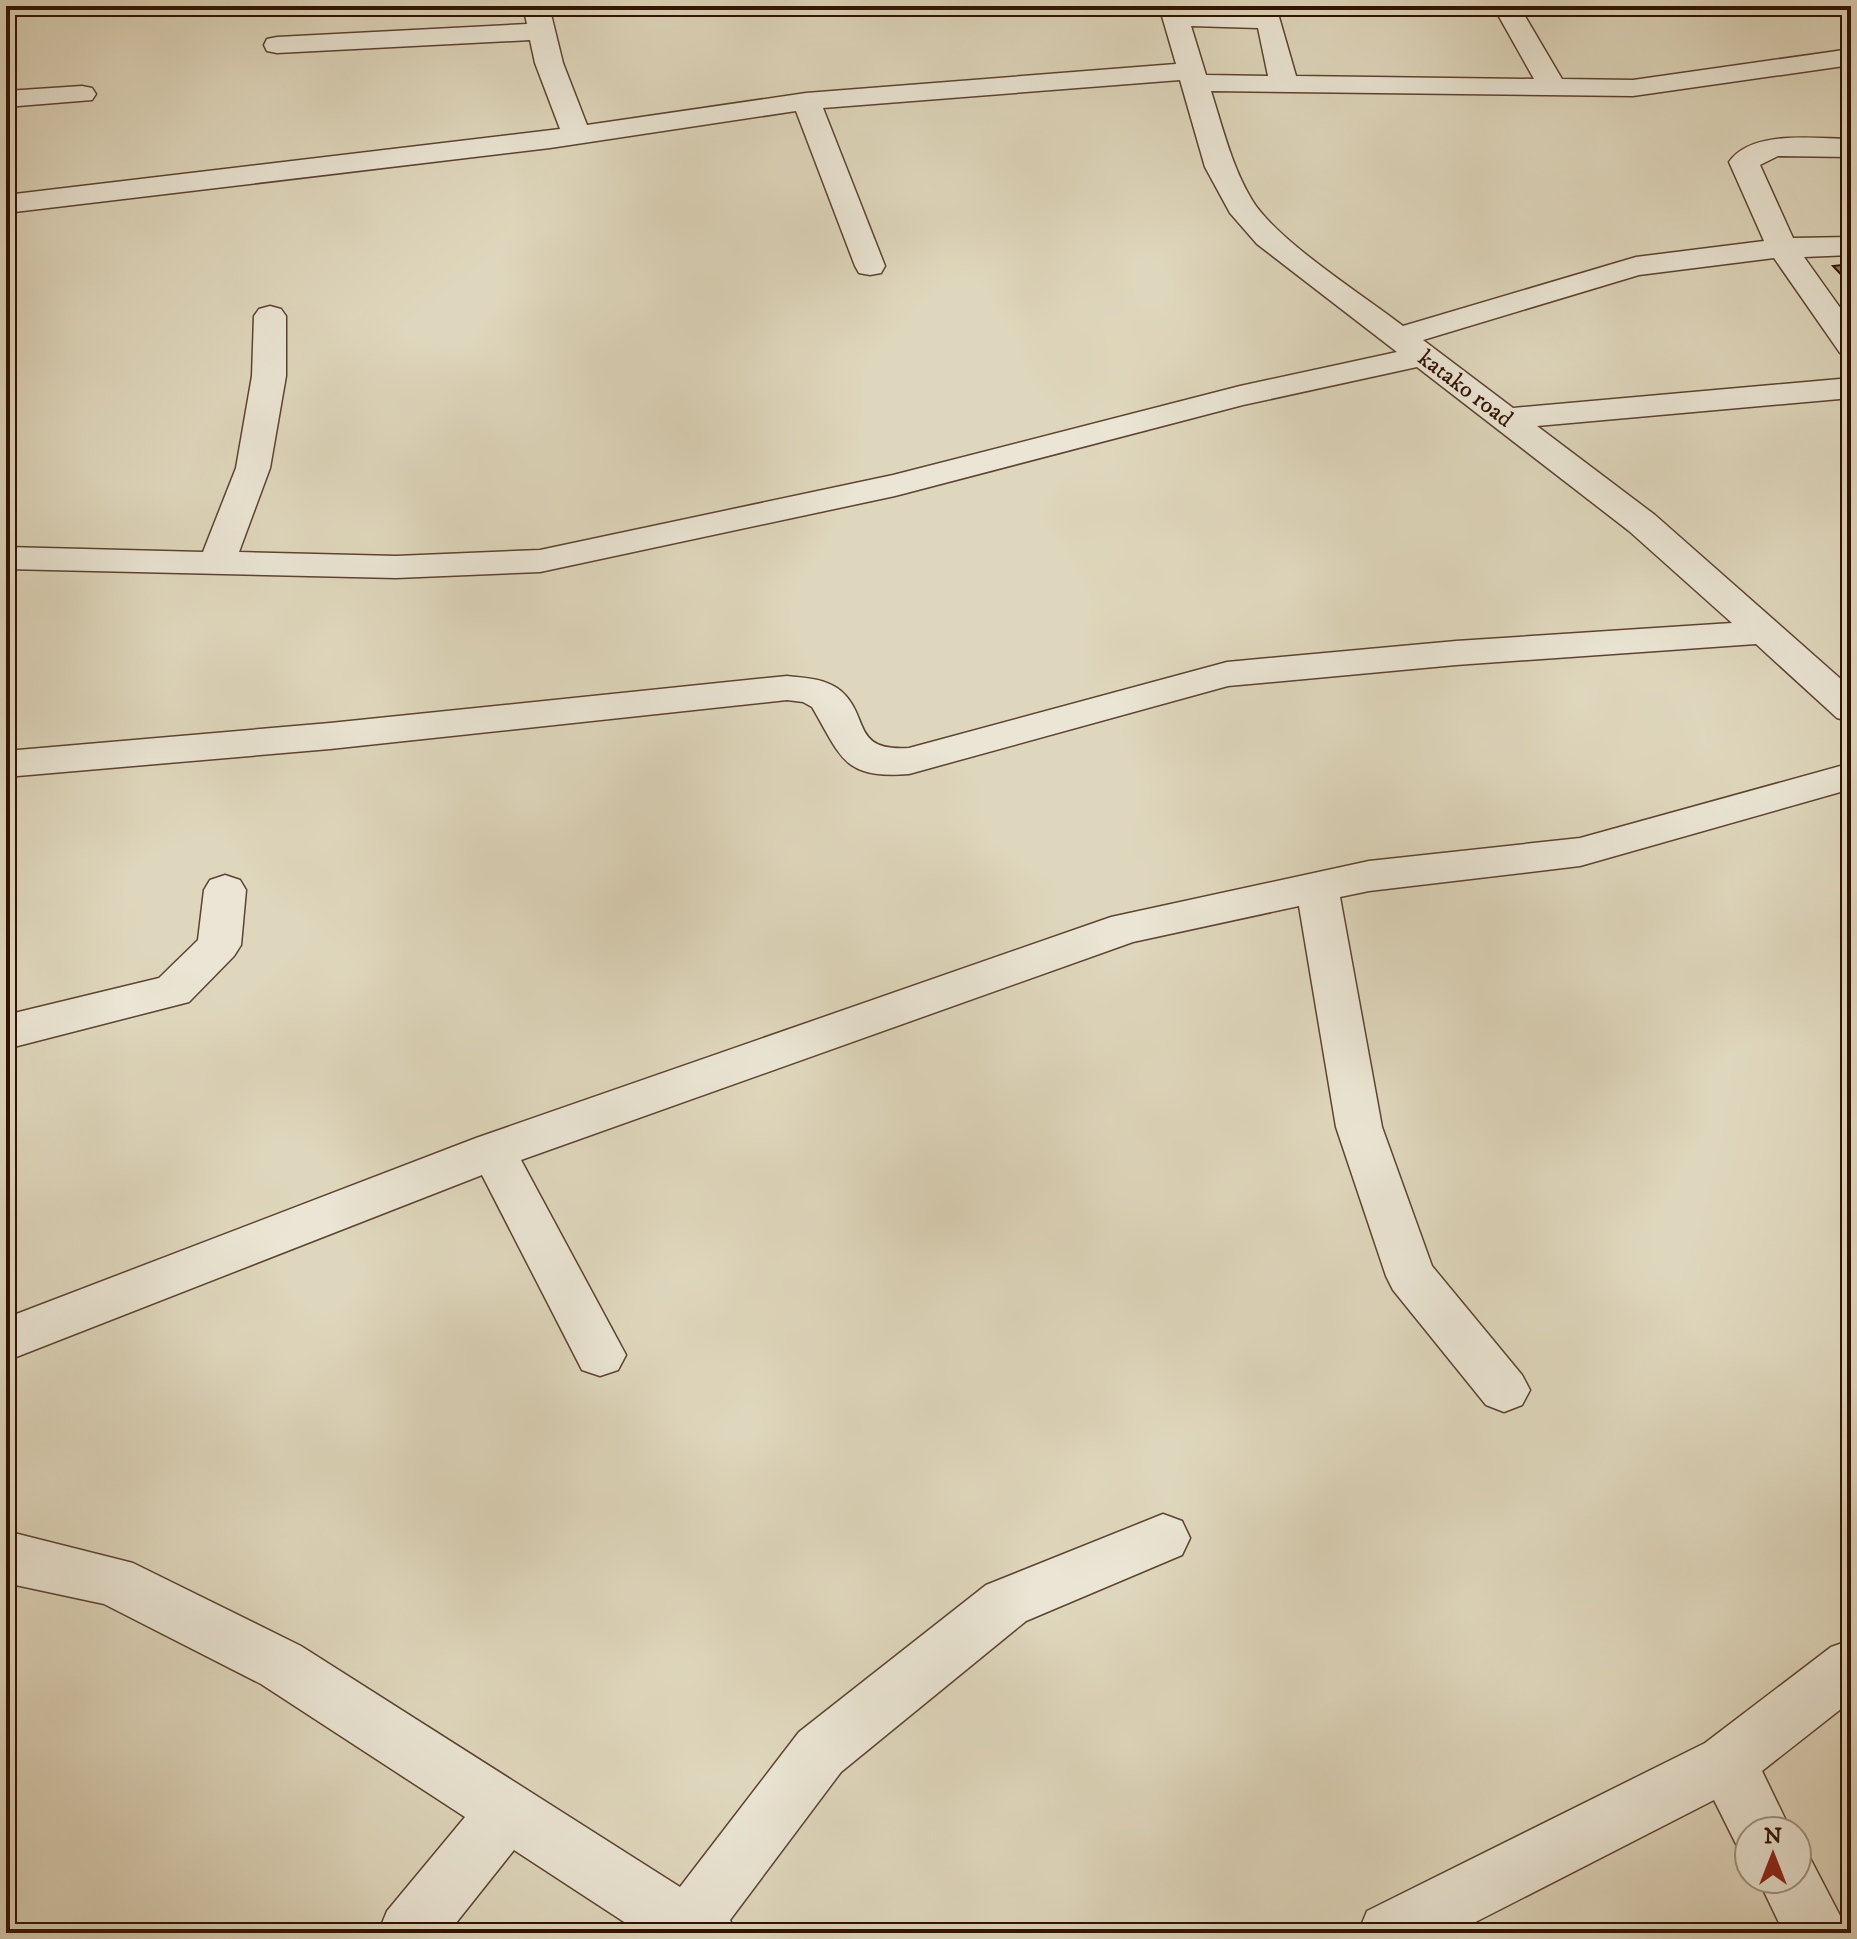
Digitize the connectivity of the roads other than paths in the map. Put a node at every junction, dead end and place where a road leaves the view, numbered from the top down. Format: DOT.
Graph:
graph roads {
  1 [pos="1506,6"];
  2 [pos="1173,12"];
  3 [pos="538,18"];
  4 [pos="277,45"];
  5 [pos="1851,57"];
  6 [pos="1193,77"];
  7 [pos="1284,84"];
  8 [pos="1553,88"];
  9 [pos="82,94"];
  10 [pos="6,99"];
  11 [pos="806,101"];
  12 [pos="577,135"];
  13 [pos="1851,148"];
  14 [pos="6,204"];
  15 [pos="1851,246"];
  16 [pos="1782,248"];
  17 [pos="870,266"];
  18 [pos="270,316"];
  19 [pos="1411,346"];
  20 [pos="1851,346"];
  21 [pos="1851,388"];
  22 [pos="1507,419"];
  23 [pos="6,558"];
  24 [pos="218,561"];
  25 [pos="1766,632"];
  26 [pos="1851,709"];
  27 [pos="6,764"];
  28 [pos="1851,776"];
  29 [pos="1317,886"];
  30 [pos="225,890"];
  31 [pos="6,1032"];
  32 [pos="493,1151"];
  33 [pos="6,1340"];
  34 [pos="600,1355"];
  35 [pos="1504,1390"];
  36 [pos="1163,1538"];
  37 [pos="7,1559"];
  38 [pos="1851,1666"];
  39 [pos="1726,1763"];
  40 [pos="507,1812"];
  41 [pos="1753,1815"];
  42 [pos="1797,1895"];
  43 [pos="696,1930"];
  44 [pos="409,1933"];
  45 [pos="1389,1933"];
  46 [pos="1818,1933"];
  1 -- 8 [label="street"];
  2 -- 6 [label="street, katako road"];
  2 -- 7 [label="street"];
  3 -- 4 [label="street"];
  3 -- 12 [label="street"];
  5 -- 8 [label="street"];
  6 -- 7 [label="street"];
  6 -- 11 [label="street"];
  6 -- 19 [label="street, katako road"];
  7 -- 8 [label="street"];
  9 -- 10 [label="street"];
  11 -- 12 [label="street"];
  11 -- 17 [label="street"];
  12 -- 14 [label="street"];
  13 -- 16 [label="street"];
  15 -- 16 [label="street"];
  16 -- 19 [label="street"];
  16 -- 20 [label="street"];
  18 -- 24 [label="street"];
  19 -- 22 [label="street, katako road"];
  19 -- 24 [label="street"];
  21 -- 22 [label="street"];
  22 -- 25 [label="street, katako road"];
  23 -- 24 [label="street"];
  25 -- 26 [label="street, katako road"];
  25 -- 27 [label="street"];
  28 -- 29 [label="street"];
  29 -- 32 [label="street"];
  29 -- 35 [label="street"];
  30 -- 31 [label="street"];
  32 -- 33 [label="street"];
  32 -- 34 [label="street"];
  36 -- 43 [label="street"];
  37 -- 40 [label="street"];
  38 -- 39 [label="street"];
  39 -- 41 [label="street"];
  39 -- 45 [label="street"];
  40 -- 43 [label="street"];
  40 -- 44 [label="street"];
  42 -- 46 [label="street"];
}
